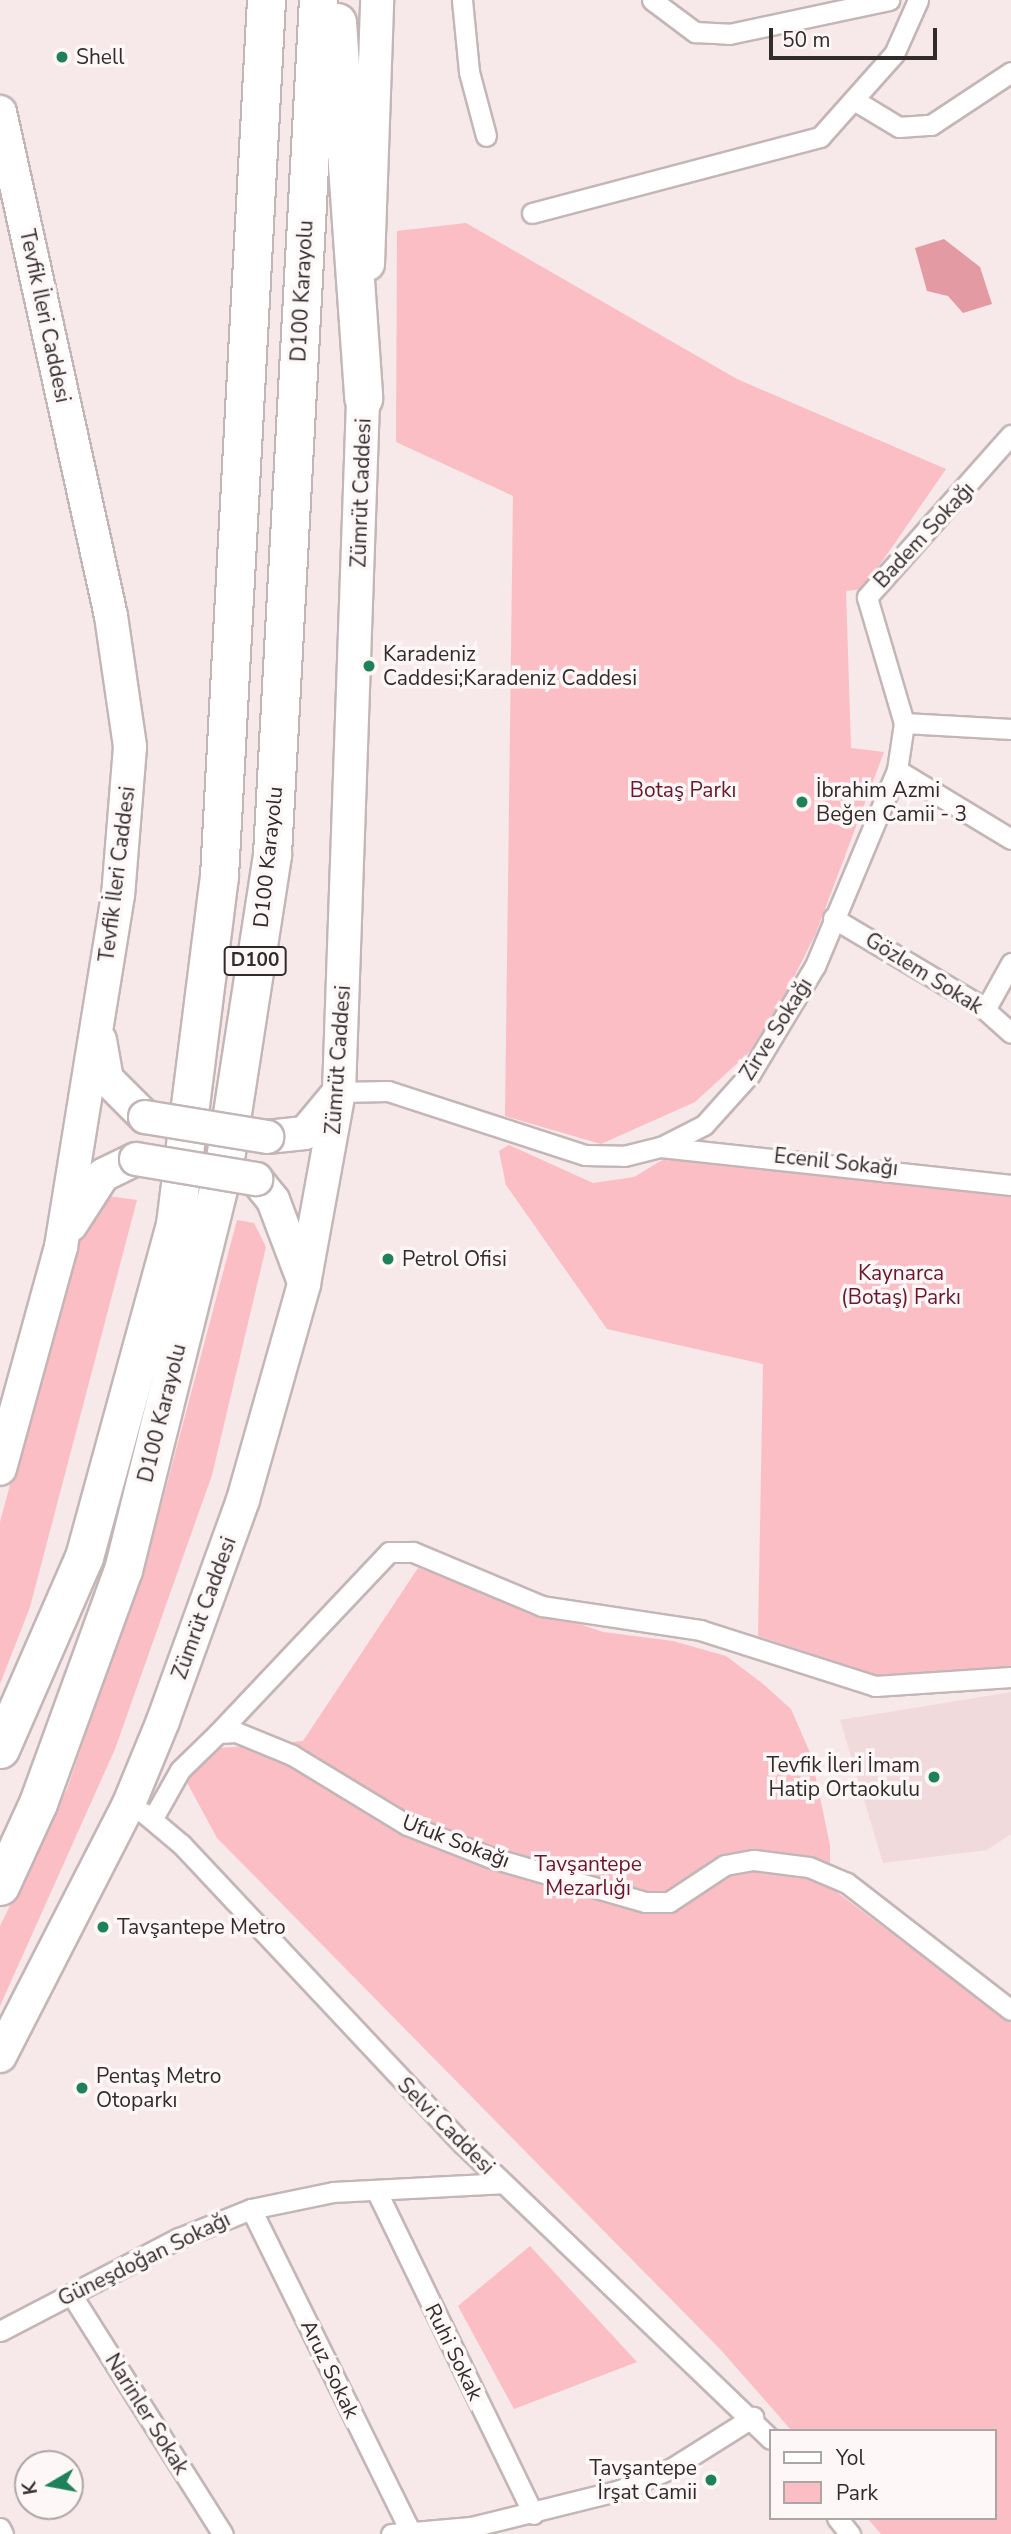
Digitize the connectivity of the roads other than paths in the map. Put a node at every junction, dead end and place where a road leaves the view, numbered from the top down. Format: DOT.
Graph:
graph roads {
  1 [pos="267,0"];
  2 [pos="318,0"];
  3 [pos="335,0"];
  4 [pos="377,0"];
  5 [pos="462,0"];
  6 [pos="652,0"];
  7 [pos="889,0"];
  8 [pos="918,0"];
  9 [pos="1011,72"];
  10 [pos="854,100"];
  11 [pos="0,112"];
  12 [pos="486,136"];
  13 [pos="532,213"];
  14 [pos="363,398"];
  15 [pos="1011,435"];
  16 [pos="904,723"];
  17 [pos="1011,729"];
  18 [pos="897,770"];
  19 [pos="1011,839"];
  20 [pos="833,918"];
  21 [pos="1011,963"];
  22 [pos="985,1010"];
  23 [pos="97,1021"];
  24 [pos="1011,1033"];
  25 [pos="340,1092"];
  26 [pos="661,1147"];
  27 [pos="1011,1185"];
  28 [pos="61,1247"];
  29 [pos="304,1283"];
  30 [pos="0,1469"];
  31 [pos="1011,1676"];
  32 [pos="219,1733"];
  33 [pos="0,1749"];
  34 [pos="141,1812"];
  35 [pos="0,1886"];
  36 [pos="1011,2010"];
  37 [pos="0,2056"];
  38 [pos="502,2183"];
  39 [pos="376,2190"];
  40 [pos="251,2209"];
  41 [pos="71,2294"];
  42 [pos="0,2331"];
  43 [pos="753,2417"];
  44 [pos="769,2437"];
  45 [pos="533,2514"];
  46 [pos="839,2520"];
  47 [pos="0,2528"];
  48 [pos="400,2531"];
  49 [pos="4,2534"];
  50 [pos="223,2534"];
  51 [pos="850,2534"];
  1 -- 33 [label="highway, D100 Karayolu / D100"];
  2 -- 35 [label="highway, D100 Karayolu / D100"];
  3 -- 14 [label="highway"];
  4 -- 14 [label="main road, Zümrüt Caddesi"];
  5 -- 12 [label="street"];
  6 -- 7 [label="street"];
  8 -- 10 [label="street"];
  9 -- 10 [label="street"];
  10 -- 13 [label="street"];
  11 -- 23 [label="main road, Tevfik İleri Caddesi"];
  14 -- 25 [label="main road, Zümrüt Caddesi"];
  15 -- 16 [label="street, Badem Sokağı"];
  16 -- 17 [label="street"];
  16 -- 18 [label="street, Zirve Sokağı"];
  18 -- 19 [label="street"];
  18 -- 20 [label="street, Zirve Sokağı"];
  20 -- 22 [label="street, Gözlem Sokak"];
  20 -- 26 [label="street, Zirve Sokağı"];
  21 -- 22 [label="street"];
  22 -- 24 [label="street, Gözlem Sokak"];
  23 -- 25 [label="main road, bridge"];
  23 -- 28 [label="main road, Tevfik İleri Caddesi"];
  25 -- 26 [label="street, Zirve Sokağı"];
  25 -- 29 [label="main road, Zümrüt Caddesi"];
  26 -- 27 [label="street, Ecenil Sokağı"];
  28 -- 29 [label="main road, bridge"];
  28 -- 30 [label="main road, Tevfik İleri Caddesi"];
  29 -- 34 [label="main road, Zümrüt Caddesi"];
  31 -- 32 [label="street"];
  32 -- 34 [label="street"];
  32 -- 36 [label="street, Ufuk Sokağı"];
  34 -- 37 [label="main road, Zümrüt Caddesi"];
  34 -- 38 [label="street, Selvi Caddesi"];
  38 -- 39 [label="street, Güneşdoğan Sokağı"];
  38 -- 43 [label="street, Selvi Caddesi"];
  39 -- 40 [label="street, Güneşdoğan Sokağı"];
  39 -- 45 [label="street, Ruhi Sokak"];
  40 -- 41 [label="street, Güneşdoğan Sokağı"];
  40 -- 48 [label="street, Aruz Sokak"];
  41 -- 42 [label="street, Güneşdoğan Sokağı"];
  41 -- 50 [label="street, Narinler Sokak"];
  43 -- 44 [label="street, Selvi Caddesi"];
  43 -- 45 [label="street"];
  45 -- 48 [label="street"];
  46 -- 51 [label="street"];
  47 -- 49 [label="street"];
}
